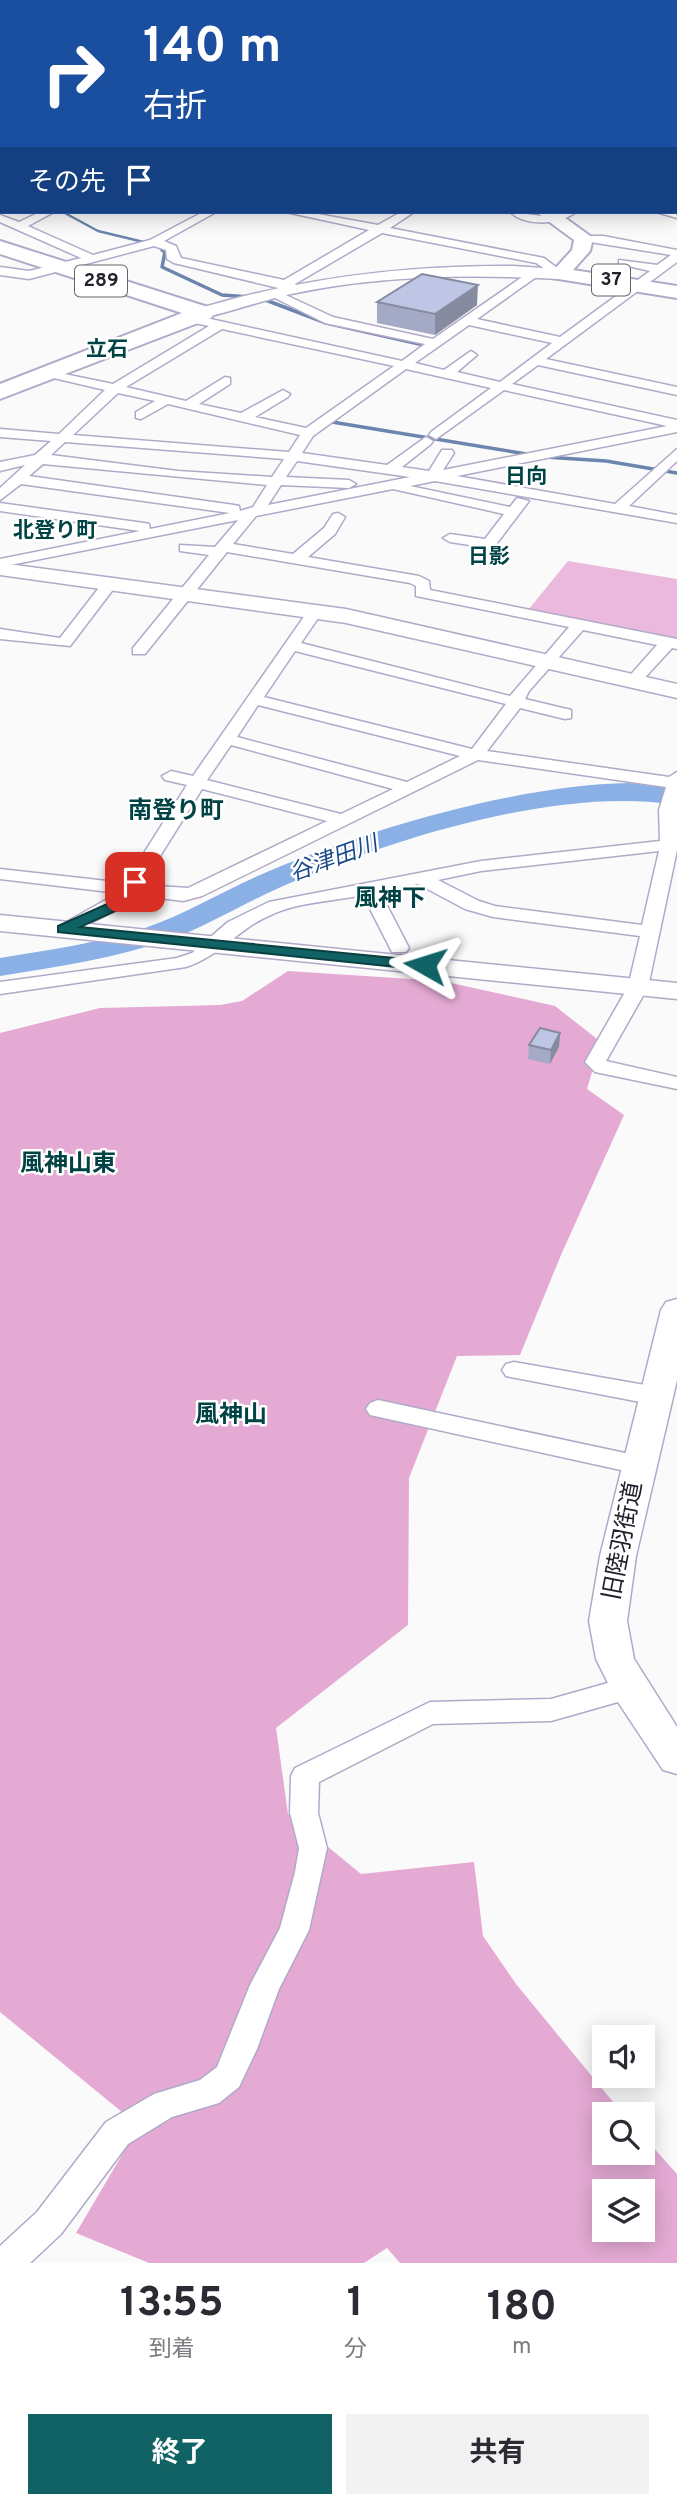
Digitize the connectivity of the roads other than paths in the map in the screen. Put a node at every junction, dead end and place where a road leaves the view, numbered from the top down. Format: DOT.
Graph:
graph roads {
  1 [pos="44,214"];
  2 [pos="207,214"];
  3 [pos="301,214"];
  4 [pos="335,214"];
  5 [pos="405,214"];
  6 [pos="520,214"];
  7 [pos="552,214"];
  8 [pos="557,214"];
  9 [pos="0,218"];
  10 [pos="326,219"];
  11 [pos="20,226"];
  12 [pos="379,229"];
  13 [pos="584,239"];
  14 [pos="154,242"];
  15 [pos="0,247"];
  16 [pos="677,255"];
  17 [pos="91,258"];
  18 [pos="623,262"];
  19 [pos="58,268"];
  20 [pos="659,269"];
  21 [pos="0,271"];
  22 [pos="535,272"];
  23 [pos="559,274"];
  24 [pos="29,275"];
  25 [pos="9,284"];
  26 [pos="639,284"];
  27 [pos="283,288"];
  28 [pos="677,292"];
  29 [pos="203,319"];
  30 [pos="468,321"];
  31 [pos="561,341"];
  32 [pos="435,343"];
  33 [pos="471,355"];
  34 [pos="535,360"];
  35 [pos="404,365"];
  36 [pos="50,373"];
  37 [pos="447,374"];
  38 [pos="225,381"];
  39 [pos="501,386"];
  40 [pos="115,388"];
  41 [pos="677,391"];
  42 [pos="0,392"];
  43 [pos="283,394"];
  44 [pos="166,400"];
  45 [pos="188,405"];
  46 [pos="141,415"];
  47 [pos="243,418"];
  48 [pos="677,426"];
  49 [pos="0,433"];
  50 [pos="308,433"];
  51 [pos="62,439"];
  52 [pos="447,453"];
  53 [pos="293,456"];
  54 [pos="675,456"];
  55 [pos="42,458"];
  56 [pos="0,467"];
  57 [pos="433,476"];
  58 [pos="18,479"];
  59 [pos="395,479"];
  60 [pos="453,480"];
  61 [pos="277,481"];
  62 [pos="527,494"];
  63 [pos="0,496"];
  64 [pos="439,497"];
  65 [pos="0,507"];
  66 [pos="618,509"];
  67 [pos="256,511"];
  68 [pos="514,512"];
  69 [pos="338,517"];
  70 [pos="677,519"];
  71 [pos="160,529"];
  72 [pos="450,538"];
  73 [pos="185,548"];
  74 [pos="220,550"];
  75 [pos="298,559"];
  76 [pos="0,563"];
  77 [pos="0,569"];
  78 [pos="110,583"];
  79 [pos="187,594"];
  80 [pos="315,611"];
  81 [pos="580,624"];
  82 [pos="0,634"];
  83 [pos="673,643"];
  84 [pos="290,645"];
  85 [pos="139,651"];
  86 [pos="545,661"];
  87 [pos="633,681"];
  88 [pos="677,691"];
  89 [pos="254,699"];
  90 [pos="516,702"];
  91 [pos="565,714"];
  92 [pos="227,740"];
  93 [pos="476,755"];
  94 [pos="171,776"];
  95 [pos="198,781"];
  96 [pos="676,781"];
  97 [pos="407,787"];
  98 [pos="341,819"];
  99 [pos="672,854"];
  100 [pos="0,874"];
  101 [pos="421,878"];
  102 [pos="369,888"];
  103 [pos="130,889"];
  104 [pos="0,922"];
  105 [pos="74,930"];
  106 [pos="650,932"];
  107 [pos="204,943"];
  108 [pos="399,948"];
  109 [pos="638,987"];
  110 [pos="0,988"];
  111 [pos="677,991"];
  112 [pos="677,1083"];
  113 [pos="677,1310"];
  114 [pos="514,1370"];
  115 [pos="664,1388"];
  116 [pos="378,1409"];
  117 [pos="639,1465"];
  118 [pos="629,1688"];
  119 [pos="677,1758"];
  120 [pos="6,2263"];
  1 -- 11 [label="street"];
  2 -- 14 [label="street"];
  3 -- 10 [label="street"];
  4 -- 10 [label="street"];
  5 -- 12 [label="street"];
  6 -- 7 [label="street"];
  8 -- 13 [label="main road, 37"];
  9 -- 11 [label="street"];
  10 -- 12 [label="street"];
  11 -- 17 [label="street"];
  12 -- 23 [label="street"];
  12 -- 27 [label="street"];
  13 -- 16 [label="street"];
  13 -- 23 [label="main road, 37"];
  14 -- 17 [label="street"];
  14 -- 27 [label="street"];
  15 -- 19 [label="highway, 289"];
  16 -- 20 [label="street"];
  17 -- 19 [label="street"];
  18 -- 20 [label="street"];
  19 -- 24 [label="street"];
  19 -- 29 [label="highway, 289"];
  20 -- 26 [label="street"];
  21 -- 24 [label="street"];
  22 -- 23 [label="street"];
  22 -- 27 [label="street"];
  22 -- 30 [label="street"];
  23 -- 26 [label="main road, 37"];
  24 -- 25 [label="street"];
  26 -- 28 [label="main road, 37"];
  26 -- 31 [label="street"];
  27 -- 29 [label="street"];
  27 -- 32 [label="street"];
  29 -- 35 [label="street"];
  29 -- 36 [label="highway"];
  29 -- 40 [label="street"];
  30 -- 31 [label="street"];
  30 -- 32 [label="street"];
  31 -- 34 [label="street"];
  32 -- 35 [label="street"];
  33 -- 37 [label="street"];
  34 -- 39 [label="street"];
  34 -- 41 [label="street"];
  35 -- 37 [label="street"];
  35 -- 50 [label="street"];
  36 -- 40 [label="street"];
  36 -- 42 [label="highway"];
  37 -- 39 [label="street"];
  38 -- 45 [label="street"];
  39 -- 48 [label="street"];
  39 -- 59 [label="street"];
  40 -- 44 [label="street"];
  40 -- 51 [label="street"];
  43 -- 47 [label="street"];
  44 -- 45 [label="street"];
  44 -- 46 [label="street"];
  45 -- 47 [label="street"];
  47 -- 50 [label="street"];
  48 -- 57 [label="street"];
  49 -- 51 [label="street"];
  50 -- 53 [label="street"];
  51 -- 53 [label="street"];
  51 -- 55 [label="street"];
  52 -- 57 [label="street"];
  53 -- 59 [label="street"];
  53 -- 61 [label="street"];
  54 -- 66 [label="street"];
  55 -- 56 [label="street"];
  55 -- 58 [label="street"];
  55 -- 61 [label="street"];
  57 -- 59 [label="street"];
  57 -- 60 [label="street"];
  58 -- 63 [label="street"];
  58 -- 67 [label="street"];
  59 -- 61 [label="street"];
  59 -- 64 [label="street"];
  59 -- 67 [label="street"];
  60 -- 62 [label="street"];
  60 -- 64 [label="street"];
  61 -- 67 [label="street"];
  62 -- 66 [label="street"];
  62 -- 68 [label="street"];
  64 -- 68 [label="street"];
  65 -- 71 [label="street"];
  66 -- 70 [label="street"];
  67 -- 71 [label="street"];
  67 -- 74 [label="street"];
  68 -- 72 [label="street"];
  69 -- 75 [label="street"];
  71 -- 76 [label="street"];
  73 -- 74 [label="street"];
  74 -- 75 [label="street"];
  74 -- 79 [label="street"];
  75 -- 81 [label="street"];
  77 -- 78 [label="street"];
  78 -- 79 [label="street"];
  78 -- 82 [label="street"];
  79 -- 80 [label="street"];
  79 -- 85 [label="street"];
  80 -- 84 [label="street"];
  80 -- 86 [label="street"];
  81 -- 83 [label="street"];
  81 -- 86 [label="street"];
  83 -- 87 [label="street"];
  84 -- 89 [label="street"];
  84 -- 90 [label="street"];
  86 -- 87 [label="street"];
  86 -- 90 [label="street"];
  87 -- 88 [label="street"];
  89 -- 92 [label="street"];
  89 -- 93 [label="street"];
  90 -- 91 [label="street"];
  90 -- 93 [label="street"];
  92 -- 95 [label="street"];
  92 -- 97 [label="street"];
  93 -- 96 [label="street"];
  93 -- 97 [label="street"];
  94 -- 95 [label="street"];
  95 -- 98 [label="street"];
  95 -- 103 [label="street"];
  96 -- 99 [label="street"];
  97 -- 98 [label="street"];
  98 -- 103 [label="street"];
  99 -- 101 [label="street"];
  99 -- 106 [label="street"];
  100 -- 103 [label="street"];
  101 -- 102 [label="street"];
  101 -- 106 [label="street"];
  102 -- 107 [label="street"];
  102 -- 108 [label="street"];
  103 -- 105 [label="street"];
  104 -- 105 [label="street"];
  105 -- 107 [label="street"];
  106 -- 109 [label="street"];
  107 -- 109 [label="street"];
  107 -- 110 [label="street"];
  109 -- 111 [label="street"];
  109 -- 112 [label="street"];
  113 -- 115 [label="street, 旧陸羽街道"];
  114 -- 115 [label="street"];
  115 -- 117 [label="street, 旧陸羽街道"];
  116 -- 117 [label="street"];
  117 -- 118 [label="street, 旧陸羽街道"];
  118 -- 119 [label="street, 旧陸羽街道"];
  118 -- 120 [label="street"];
}
